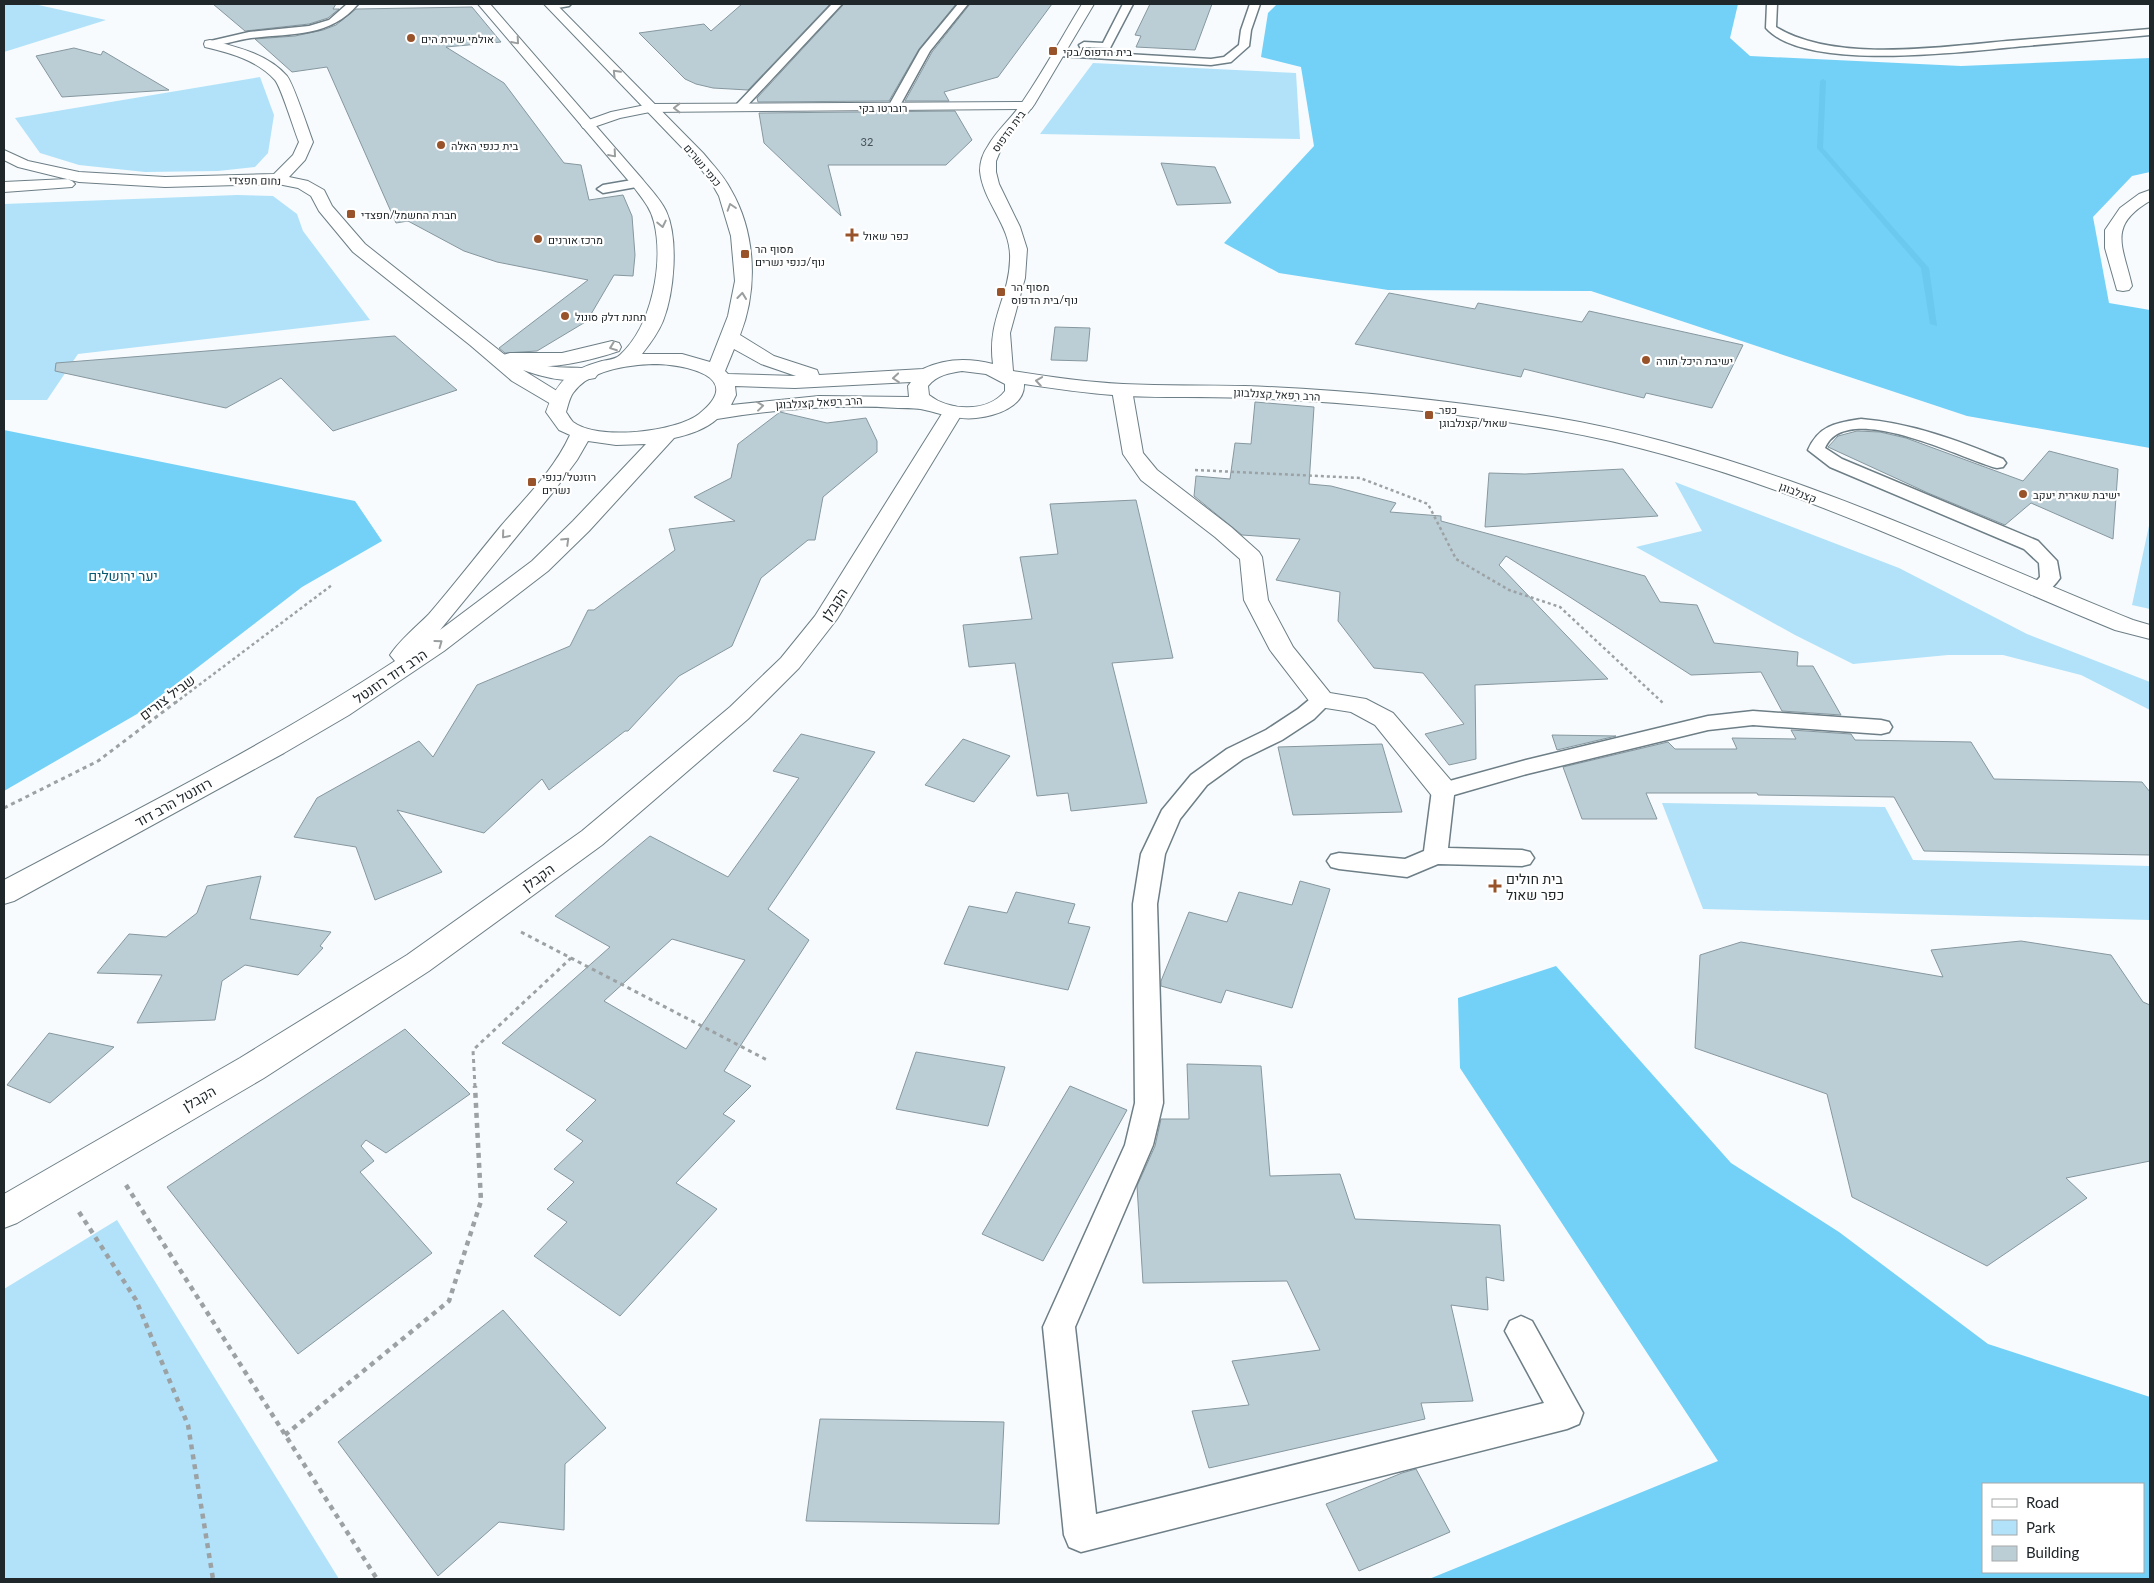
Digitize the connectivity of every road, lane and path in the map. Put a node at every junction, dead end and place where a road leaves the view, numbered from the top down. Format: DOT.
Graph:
graph roads {
  1 [pos="354,4"];
  2 [pos="484,4"];
  3 [pos="566,4"];
  4 [pos="837,4"];
  5 [pos="963,4"];
  6 [pos="1088,4"];
  7 [pos="1128,4"];
  8 [pos="1255,4"];
  9 [pos="1772,4"];
  10 [pos="551,5"];
  11 [pos="2150,32"];
  12 [pos="210,44"];
  13 [pos="1061,48"];
  14 [pos="1026,106"];
  15 [pos="894,107"];
  16 [pos="650,108"];
  17 [pos="739,108"];
  18 [pos="588,125"];
  19 [pos="684,127"];
  20 [pos="8,161"];
  21 [pos="278,179"];
  22 [pos="138,181"];
  23 [pos="638,183"];
  24 [pos="4,187"];
  25 [pos="603,189"];
  26 [pos="2150,195"];
  27 [pos="2123,286"];
  28 [pos="653,321"];
  29 [pos="1002,327"];
  30 [pos="730,337"];
  31 [pos="477,341"];
  32 [pos="510,358"];
  33 [pos="625,362"];
  34 [pos="954,366"];
  35 [pos="588,374"];
  36 [pos="1006,374"];
  37 [pos="927,375"];
  38 [pos="719,376"];
  39 [pos="864,380"];
  40 [pos="1122,390"];
  41 [pos="558,400"];
  42 [pos="1006,402"];
  43 [pos="926,404"];
  44 [pos="1431,406"];
  45 [pos="953,412"];
  46 [pos="712,414"];
  47 [pos="580,433"];
  48 [pos="666,435"];
  49 [pos="1997,463"];
  50 [pos="1149,475"];
  51 [pos="332,585"];
  52 [pos="2038,590"];
  53 [pos="2150,632"];
  54 [pos="1322,700"];
  55 [pos="340,709"];
  56 [pos="1881,727"];
  57 [pos="1689,728"];
  58 [pos="1443,790"];
  59 [pos="4,808"];
  60 [pos="1435,856"];
  61 [pos="1522,858"];
  62 [pos="1339,861"];
  63 [pos="4,893"];
  64 [pos="486,914"];
  65 [pos="570,958"];
  66 [pos="769,1061"];
  67 [pos="106,1153"];
  68 [pos="59,1180"];
  69 [pos="4,1212"];
  70 [pos="1521,1331"];
  71 [pos="285,1435"];
  72 [pos="213,1579"];
  73 [pos="377,1579"];
  1 -- 12 [label="lane"];
  2 -- 18 [label="street, one-way"];
  3 -- 10 [label="lane"];
  4 -- 17 [label="lane"];
  5 -- 15 [label="lane"];
  6 -- 13 [label="street, בית הדפוס"];
  7 -- 13 [label="lane"];
  8 -- 13 [label="lane"];
  9 -- 11 [label="lane"];
  16 -- 10 [label="street, כנפי נשרים, one-way"];
  12 -- 21 [label="street"];
  13 -- 14 [label="street, בית הדפוס"];
  14 -- 15 [label="street, רוברטו בקי"];
  14 -- 29 [label="street, בית הדפוס"];
  15 -- 17 [label="street, רוברטו בקי"];
  17 -- 16 [label="street, רוברטו בקי, one-way"];
  16 -- 18 [label="street, רוברטו בקי"];
  16 -- 19 [label="street, כנפי נשרים"];
  17 -- 19 [label="street, רוברטו בקי"];
  18 -- 23 [label="street, one-way"];
  30 -- 19 [label="street, כנפי נשרים, one-way"];
  20 -- 22 [label="street, נחום חפצדי"];
  21 -- 22 [label="street, נחום חפצדי"];
  21 -- 31 [label="street, נחום חפצדי"];
  22 -- 24 [label="street"];
  23 -- 25 [label="lane"];
  23 -- 28 [label="street, one-way"];
  26 -- 27 [label="street"];
  28 -- 32 [label="street, one-way"];
  28 -- 33 [label="street"];
  29 -- 34 [label="street"];
  29 -- 36 [label="street, בית הדפוס"];
  30 -- 38 [label="street, כנפי נשרים"];
  30 -- 39 [label="street"];
  31 -- 32 [label="street, נחום חפצדי"];
  31 -- 41 [label="street, נחום חפצדי"];
  32 -- 35 [label="street, נחום חפצדי"];
  33 -- 35 [label="street, הרב רפאל קצנלבוגן"];
  33 -- 38 [label="street, הרב רפאל קצנלבוגן"];
  34 -- 36 [label="street, הרב רפאל קצנלבוגן"];
  34 -- 37 [label="street, הרב רפאל קצנלבוגן"];
  35 -- 41 [label="street"];
  40 -- 36 [label="street, הרב רפאל קצנלבוגן, one-way"];
  36 -- 42 [label="street, בית הדפוס"];
  37 -- 39 [label="street, הרב רפאל קצנלבוגן, one-way"];
  37 -- 43 [label="street"];
  38 -- 39 [label="street, הרב רפאל קצנלבוגן"];
  38 -- 46 [label="street, כנפי נשרים"];
  40 -- 42 [label="street, הרב רפאל קצנלבוגן"];
  40 -- 44 [label="street, הרב רפאל קצנלבוגן"];
  40 -- 50 [label="street"];
  41 -- 47 [label="street"];
  42 -- 45 [label="street, הרב רפאל קצנלבוגן"];
  43 -- 45 [label="street, הרב רפאל קצנלבוגן"];
  46 -- 43 [label="street, הרב רפאל קצנלבוגן, one-way"];
  44 -- 52 [label="street, קצנלבוגן"];
  45 -- 64 [label="street, הקבלן"];
  46 -- 48 [label="street"];
  47 -- 48 [label="street"];
  47 -- 55 [label="street, הרב דוד רוזנטל, one-way"];
  55 -- 48 [label="street, הרב דוד רוזנטל, one-way"];
  49 -- 52 [label="lane"];
  50 -- 54 [label="street"];
  50 -- 57 [label="path"];
  51 -- 59 [label="path, שביל צורים"];
  52 -- 53 [label="street, קצנלבוגן"];
  54 -- 58 [label="street"];
  54 -- 70 [label="lane"];
  55 -- 63 [label="street, רוזנטל הרב דוד"];
  56 -- 57 [label="lane"];
  57 -- 58 [label="lane"];
  58 -- 60 [label="lane"];
  60 -- 61 [label="lane"];
  60 -- 62 [label="lane"];
  64 -- 65 [label="path"];
  64 -- 67 [label="street, הקבלן"];
  65 -- 66 [label="path"];
  65 -- 71 [label="path"];
  67 -- 68 [label="street, הקבלן"];
  67 -- 71 [label="path"];
  68 -- 69 [label="street, הקבלן"];
  68 -- 72 [label="path"];
  71 -- 73 [label="path"];
}
